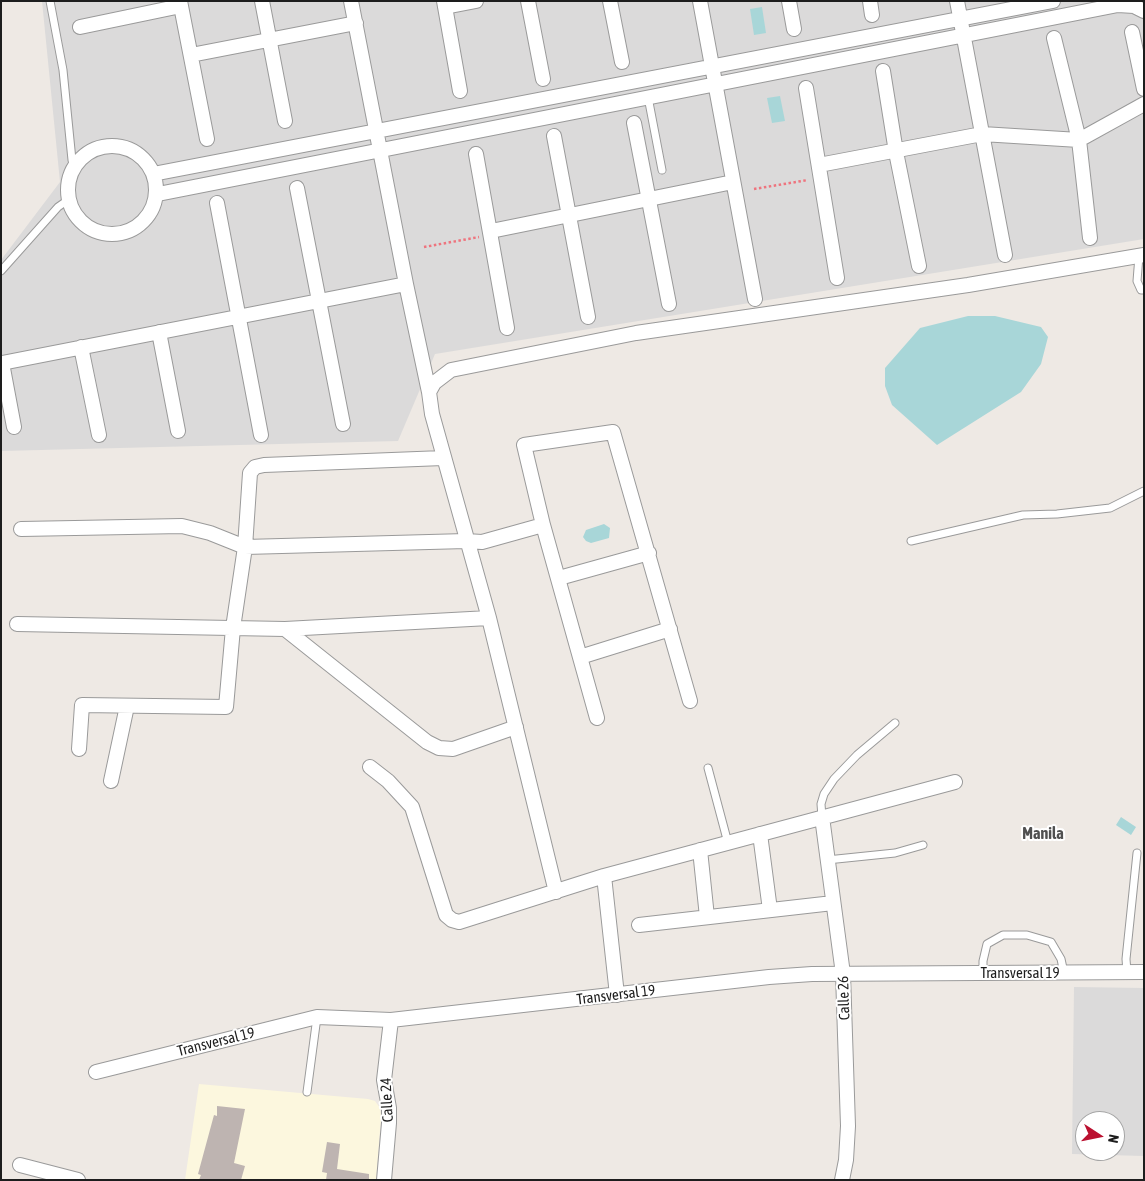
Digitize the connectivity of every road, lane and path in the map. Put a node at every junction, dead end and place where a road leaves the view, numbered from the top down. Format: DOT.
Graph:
graph roads {
  1 [pos="50,1"];
  2 [pos="262,1"];
  3 [pos="352,1"];
  4 [pos="476,1"];
  5 [pos="528,1"];
  6 [pos="610,1"];
  7 [pos="700,1"];
  8 [pos="789,1"];
  9 [pos="957,1"];
  10 [pos="1049,2"];
  11 [pos="181,4"];
  12 [pos="445,4"];
  13 [pos="1144,11"];
  14 [pos="1048,18"];
  15 [pos="961,19"];
  16 [pos="356,23"];
  17 [pos="80,27"];
  18 [pos="794,29"];
  19 [pos="1132,32"];
  20 [pos="964,34"];
  21 [pos="872,36"];
  22 [pos="1054,38"];
  23 [pos="270,40"];
  24 [pos="876,52"];
  25 [pos="191,55"];
  26 [pos="622,62"];
  27 [pos="712,67"];
  28 [pos="883,71"];
  29 [pos="543,78"];
  30 [pos="715,84"];
  31 [pos="806,88"];
  32 [pos="1144,89"];
  33 [pos="460,90"];
  34 [pos="648,96"];
  35 [pos="1144,104"];
  36 [pos="286,121"];
  37 [pos="634,123"];
  38 [pos="377,132"];
  39 [pos="982,134"];
  40 [pos="554,136"];
  41 [pos="207,140"];
  42 [pos="1079,140"];
  43 [pos="380,149"];
  44 [pos="896,152"];
  45 [pos="476,154"];
  46 [pos="74,166"];
  47 [pos="662,170"];
  48 [pos="820,172"];
  49 [pos="153,174"];
  50 [pos="733,182"];
  51 [pos="297,188"];
  52 [pos="754,189"];
  53 [pos="158,194"];
  54 [pos="68,200"];
  55 [pos="649,200"];
  56 [pos="217,204"];
  57 [pos="568,216"];
  58 [pos="491,231"];
  59 [pos="1090,238"];
  60 [pos="424,247"];
  61 [pos="1005,255"];
  62 [pos="1141,256"];
  63 [pos="918,266"];
  64 [pos="1,271"];
  65 [pos="837,278"];
  66 [pos="406,284"];
  67 [pos="1144,290"];
  68 [pos="755,299"];
  69 [pos="320,301"];
  70 [pos="669,304"];
  71 [pos="239,317"];
  72 [pos="588,317"];
  73 [pos="507,328"];
  74 [pos="159,332"];
  75 [pos="80,347"];
  76 [pos="429,392"];
  77 [pos="343,424"];
  78 [pos="14,427"];
  79 [pos="178,431"];
  80 [pos="261,435"];
  81 [pos="99,436"];
  82 [pos="443,458"];
  83 [pos="1144,491"];
  84 [pos="544,525"];
  85 [pos="21,529"];
  86 [pos="466,541"];
  87 [pos="911,542"];
  88 [pos="245,547"];
  89 [pos="649,554"];
  90 [pos="559,578"];
  91 [pos="489,618"];
  92 [pos="17,624"];
  93 [pos="233,628"];
  94 [pos="670,628"];
  95 [pos="285,629"];
  96 [pos="580,657"];
  97 [pos="690,701"];
  98 [pos="127,706"];
  99 [pos="597,718"];
  100 [pos="894,723"];
  101 [pos="516,727"];
  102 [pos="79,748"];
  103 [pos="370,767"];
  104 [pos="708,768"];
  105 [pos="111,781"];
  106 [pos="955,782"];
  107 [pos="822,817"];
  108 [pos="760,834"];
  109 [pos="728,843"];
  110 [pos="923,845"];
  111 [pos="700,850"];
  112 [pos="1136,853"];
  113 [pos="828,860"];
  114 [pos="604,876"];
  115 [pos="556,892"];
  116 [pos="834,903"];
  117 [pos="770,910"];
  118 [pos="707,918"];
  119 [pos="639,925"];
  120 [pos="1127,972"];
  121 [pos="1144,972"];
  122 [pos="983,973"];
  123 [pos="1064,973"];
  124 [pos="843,974"];
  125 [pos="617,995"];
  126 [pos="317,1017"];
  127 [pos="391,1020"];
  128 [pos="96,1072"];
  129 [pos="307,1092"];
  130 [pos="20,1165"];
  131 [pos="78,1180"];
  132 [pos="384,1180"];
  133 [pos="842,1180"];
  1 -- 46 [label="lane"];
  2 -- 23 [label="street"];
  3 -- 16 [label="street"];
  4 -- 12 [label="street"];
  5 -- 29 [label="street"];
  6 -- 26 [label="street"];
  7 -- 27 [label="street"];
  8 -- 18 [label="street"];
  9 -- 15 [label="street"];
  10 -- 14 [label="street"];
  10 -- 15 [label="street"];
  11 -- 17 [label="street"];
  11 -- 25 [label="street"];
  12 -- 33 [label="street"];
  13 -- 14 [label="street"];
  14 -- 20 [label="street"];
  15 -- 20 [label="street"];
  15 -- 21 [label="street"];
  16 -- 23 [label="street"];
  16 -- 38 [label="street"];
  19 -- 32 [label="street"];
  20 -- 24 [label="street"];
  20 -- 39 [label="street"];
  21 -- 24 [label="street"];
  21 -- 27 [label="street"];
  22 -- 42 [label="street"];
  23 -- 25 [label="street"];
  23 -- 36 [label="street"];
  24 -- 30 [label="street"];
  25 -- 41 [label="street"];
  27 -- 30 [label="street"];
  27 -- 38 [label="street"];
  28 -- 44 [label="street"];
  30 -- 34 [label="street"];
  30 -- 50 [label="street"];
  31 -- 48 [label="street"];
  34 -- 43 [label="street"];
  34 -- 47 [label="lane"];
  35 -- 42 [label="street"];
  37 -- 55 [label="street"];
  38 -- 43 [label="street"];
  38 -- 49 [label="street"];
  39 -- 42 [label="street"];
  39 -- 44 [label="street"];
  39 -- 61 [label="street"];
  40 -- 57 [label="street"];
  42 -- 59 [label="street"];
  43 -- 53 [label="street"];
  43 -- 66 [label="street"];
  44 -- 48 [label="street"];
  44 -- 63 [label="street"];
  45 -- 58 [label="street"];
  46 -- 49 [label="street"];
  46 -- 54 [label="street"];
  48 -- 52 [label="path"];
  48 -- 65 [label="street"];
  49 -- 53 [label="street"];
  50 -- 55 [label="street"];
  50 -- 68 [label="street"];
  51 -- 69 [label="street"];
  53 -- 54 [label="street"];
  54 -- 64 [label="lane"];
  55 -- 57 [label="street"];
  55 -- 70 [label="street"];
  56 -- 71 [label="street"];
  57 -- 58 [label="street"];
  57 -- 72 [label="street"];
  58 -- 60 [label="path"];
  58 -- 73 [label="street"];
  62 -- 67 [label="lane"];
  62 -- 76 [label="street"];
  66 -- 69 [label="street"];
  66 -- 76 [label="street"];
  69 -- 71 [label="street"];
  69 -- 77 [label="street"];
  71 -- 74 [label="street"];
  71 -- 80 [label="street"];
  74 -- 75 [label="street"];
  74 -- 79 [label="street"];
  75 -- 78 [label="street"];
  75 -- 81 [label="street"];
  76 -- 82 [label="street"];
  82 -- 86 [label="street"];
  82 -- 88 [label="street"];
  83 -- 87 [label="lane"];
  84 -- 86 [label="street"];
  84 -- 89 [label="street"];
  84 -- 90 [label="street"];
  85 -- 88 [label="street"];
  86 -- 88 [label="street"];
  86 -- 91 [label="street"];
  88 -- 93 [label="street"];
  89 -- 90 [label="street"];
  89 -- 94 [label="street"];
  90 -- 96 [label="street"];
  91 -- 95 [label="street"];
  91 -- 101 [label="street"];
  92 -- 93 [label="street"];
  93 -- 95 [label="street"];
  93 -- 98 [label="street"];
  94 -- 96 [label="street"];
  94 -- 97 [label="street"];
  95 -- 101 [label="street"];
  96 -- 99 [label="street"];
  98 -- 102 [label="street"];
  98 -- 105 [label="street"];
  100 -- 107 [label="lane"];
  101 -- 115 [label="street"];
  103 -- 115 [label="street"];
  104 -- 109 [label="lane"];
  106 -- 107 [label="street"];
  107 -- 108 [label="street"];
  107 -- 113 [label="street, Calle 26"];
  108 -- 109 [label="street"];
  108 -- 117 [label="street"];
  109 -- 111 [label="street"];
  110 -- 113 [label="lane"];
  111 -- 114 [label="street"];
  111 -- 118 [label="street"];
  112 -- 120 [label="lane"];
  113 -- 116 [label="street, Calle 26"];
  114 -- 115 [label="street"];
  114 -- 125 [label="street"];
  116 -- 117 [label="street"];
  116 -- 124 [label="street, Calle 26"];
  117 -- 118 [label="street"];
  118 -- 119 [label="street"];
  120 -- 121 [label="street, Transversal 19"];
  120 -- 123 [label="street, Transversal 19"];
  122 -- 123 [label="street, Transversal 19"];
  122 -- 123 [label="lane"];
  122 -- 124 [label="street, Transversal 19"];
  124 -- 125 [label="street, Transversal 19"];
  124 -- 133 [label="street, Calle 26"];
  125 -- 127 [label="street, Transversal 19"];
  126 -- 127 [label="street, Transversal 19"];
  126 -- 128 [label="street, Transversal 19"];
  126 -- 129 [label="lane"];
  127 -- 132 [label="street, Calle 24"];
  130 -- 131 [label="street"];
}
